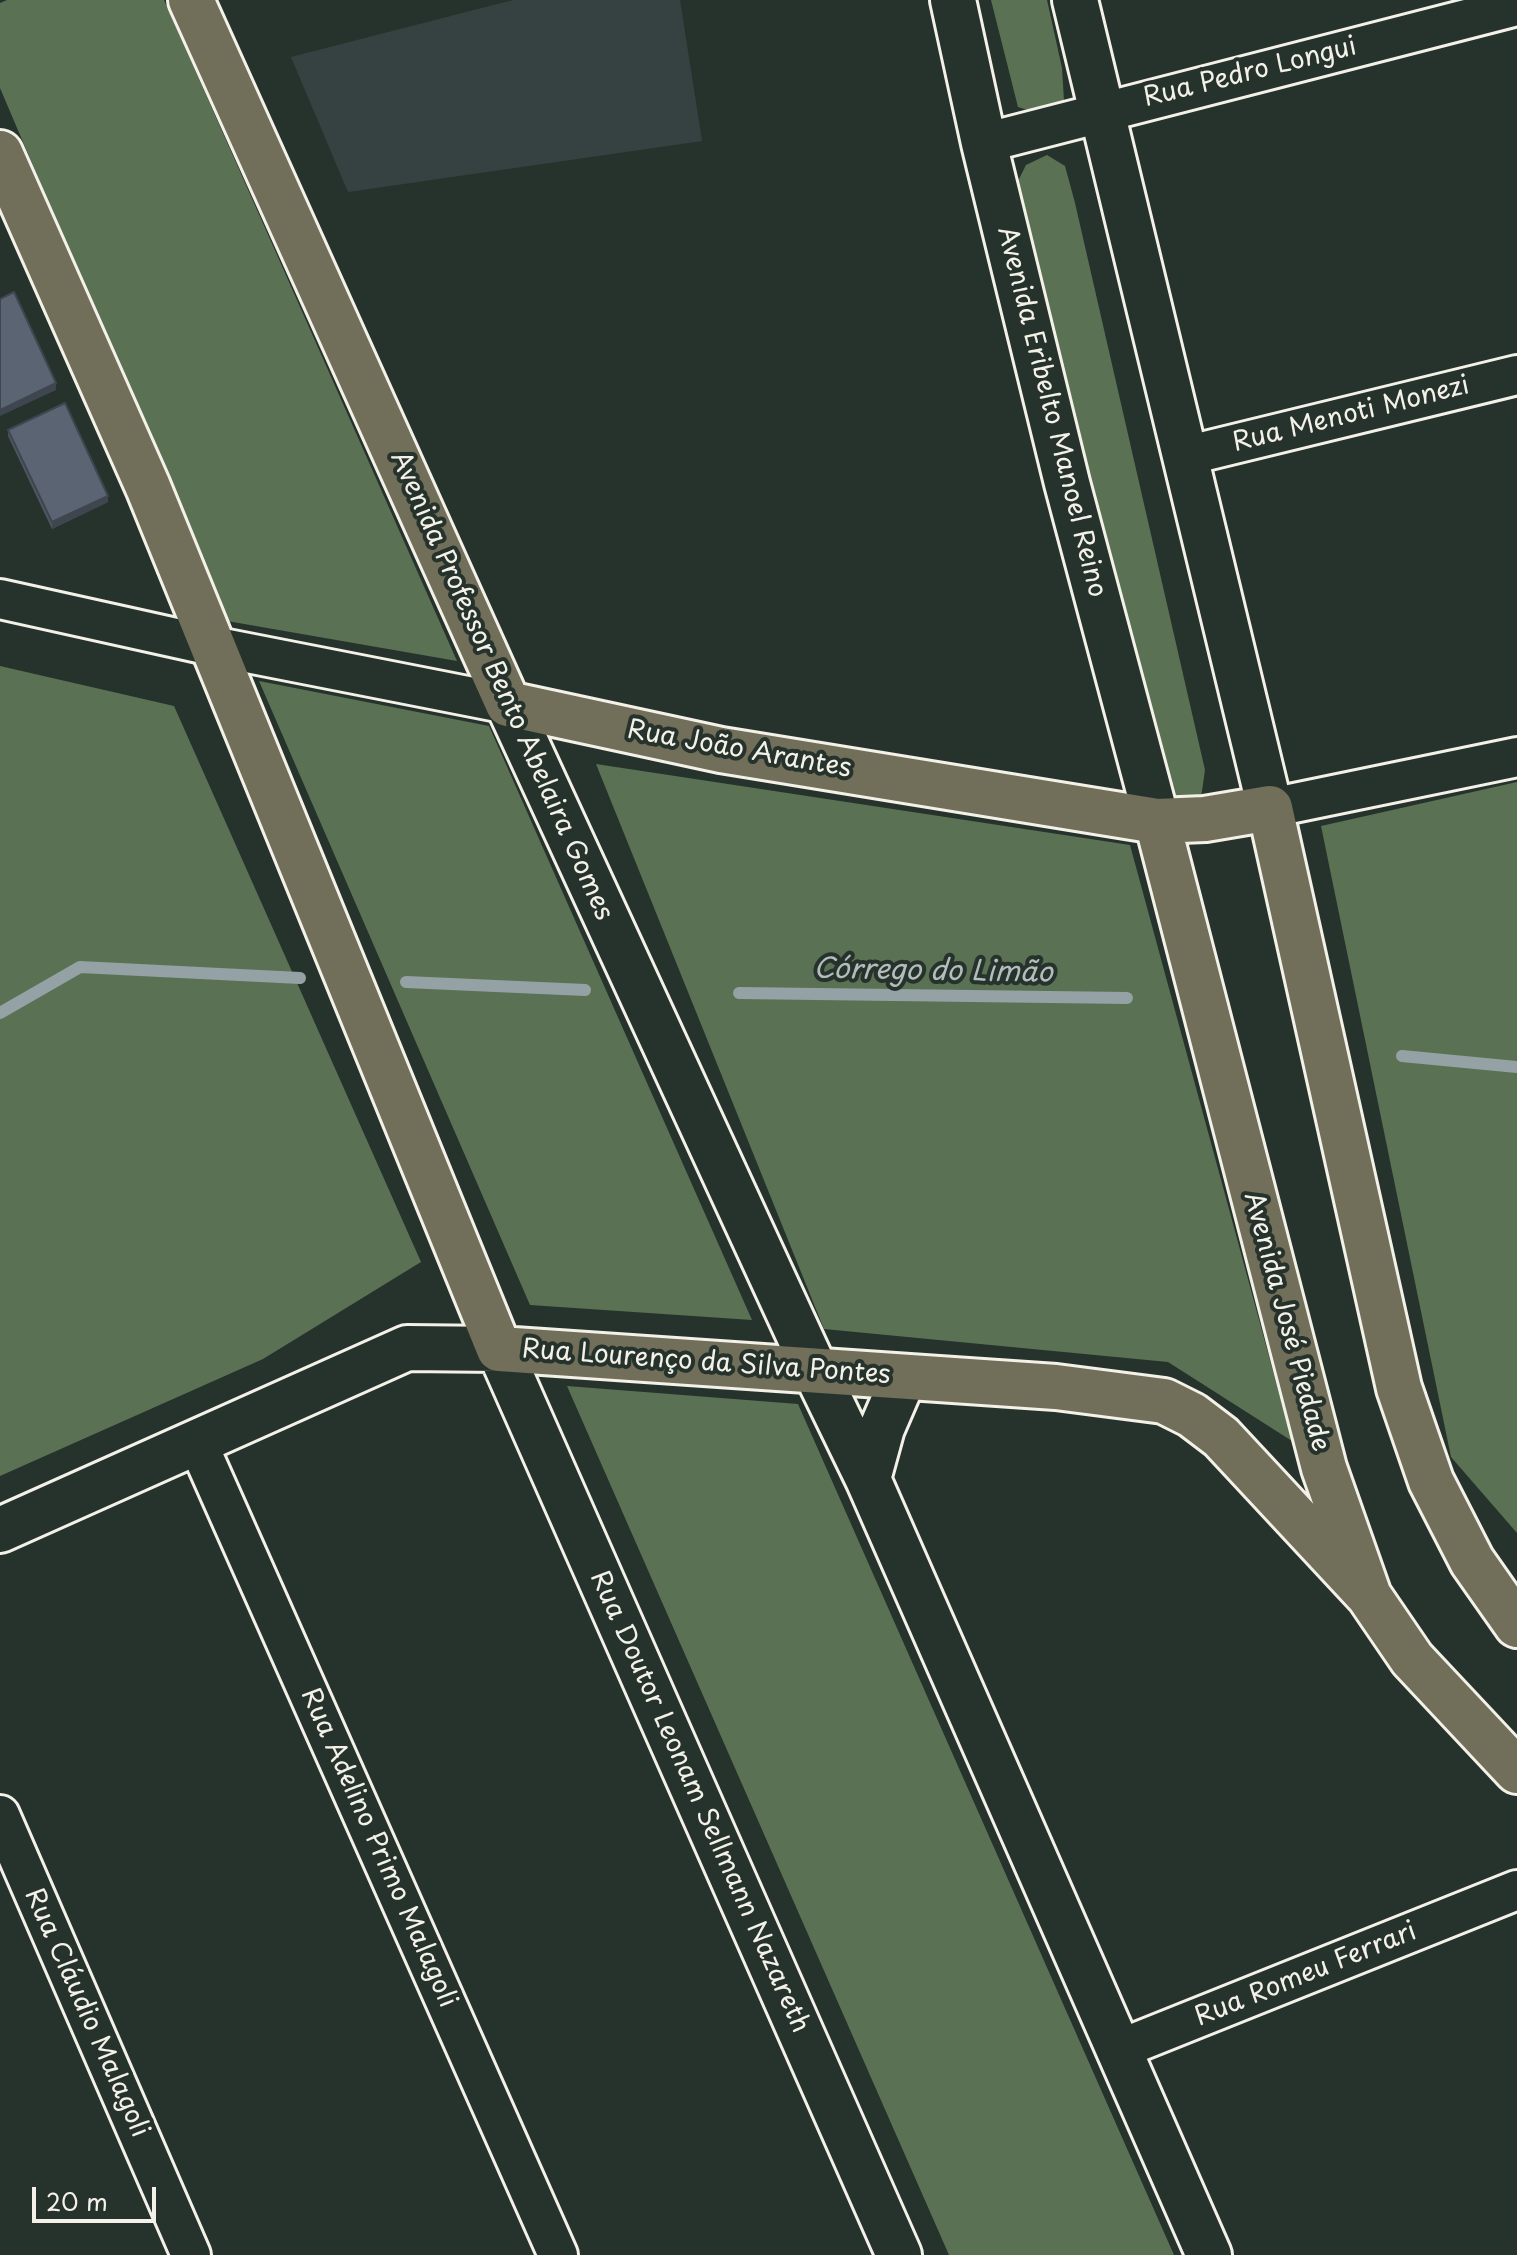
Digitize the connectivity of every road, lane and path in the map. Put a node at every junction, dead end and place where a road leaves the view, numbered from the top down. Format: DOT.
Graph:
graph roads {
  1 [pos="191,0"];
  2 [pos="953,0"];
  3 [pos="1075,0"];
  4 [pos="1517,6"];
  5 [pos="1101,111"];
  6 [pos="984,143"];
  7 [pos="0,153"];
  8 [pos="1517,375"];
  9 [pos="1185,456"];
  10 [pos="0,599"];
  11 [pos="212,646"];
  12 [pos="508,704"];
  13 [pos="1517,757"];
  14 [pos="1270,808"];
  15 [pos="1157,821"];
  16 [pos="499,1349"];
  17 [pos="815,1370"];
  18 [pos="904,1377"];
  19 [pos="197,1442"];
  20 [pos="868,1479"];
  21 [pos="0,1530"];
  22 [pos="1369,1596"];
  23 [pos="1517,1625"];
  24 [pos="1517,1771"];
  25 [pos="0,1815"];
  26 [pos="1517,1871"];
  27 [pos="1505,1895"];
  28 [pos="1120,2049"];
  29 [pos="191,2255"];
  30 [pos="558,2255"];
  31 [pos="899,2255"];
  32 [pos="1209,2255"];
  1 -- 12 [label="main road, Avenida Professor Bento Abelaira Gomes"];
  2 -- 6 [label="street, Avenida Eribelto Manoel Reino"];
  3 -- 5 [label="street"];
  4 -- 5 [label="street, Rua Pedro Longui"];
  5 -- 6 [label="street, Rua Pedro Longui"];
  5 -- 9 [label="street"];
  6 -- 15 [label="street, Avenida Eribelto Manoel Reino"];
  7 -- 11 [label="main road"];
  8 -- 9 [label="street, Rua Menoti Monezi"];
  9 -- 14 [label="street"];
  10 -- 11 [label="street, Rua João Arantes"];
  11 -- 12 [label="street, Rua João Arantes"];
  11 -- 16 [label="main road"];
  12 -- 15 [label="main road, Rua João Arantes"];
  12 -- 17 [label="street, Avenida Professor Bento Abelaira Gomes"];
  13 -- 14 [label="street"];
  14 -- 15 [label="main road, Rua João Arantes"];
  14 -- 23 [label="main road"];
  15 -- 22 [label="main road, Avenida José Piedade"];
  16 -- 17 [label="main road, Rua Lourenço da Silva Pontes"];
  16 -- 19 [label="street, Rua Lourenço da Silva Pontes"];
  16 -- 31 [label="street, Rua Doutor Leonam Sellmann Nazareth"];
  17 -- 18 [label="main road, Rua Lourenço da Silva Pontes"];
  17 -- 20 [label="street"];
  18 -- 20 [label="street"];
  18 -- 22 [label="main road, Rua Lourenço da Silva Pontes"];
  19 -- 21 [label="street, Rua Lourenço da Silva Pontes"];
  19 -- 30 [label="street, Rua Adelino Primo Malagoli"];
  20 -- 28 [label="street"];
  22 -- 24 [label="main road, Avenida José Piedade"];
  25 -- 29 [label="street, Rua Cláudio Malagoli"];
  26 -- 27 [label="street, Rua Romeu Ferrari"];
  27 -- 28 [label="street, Rua Romeu Ferrari"];
  28 -- 32 [label="street"];
}
